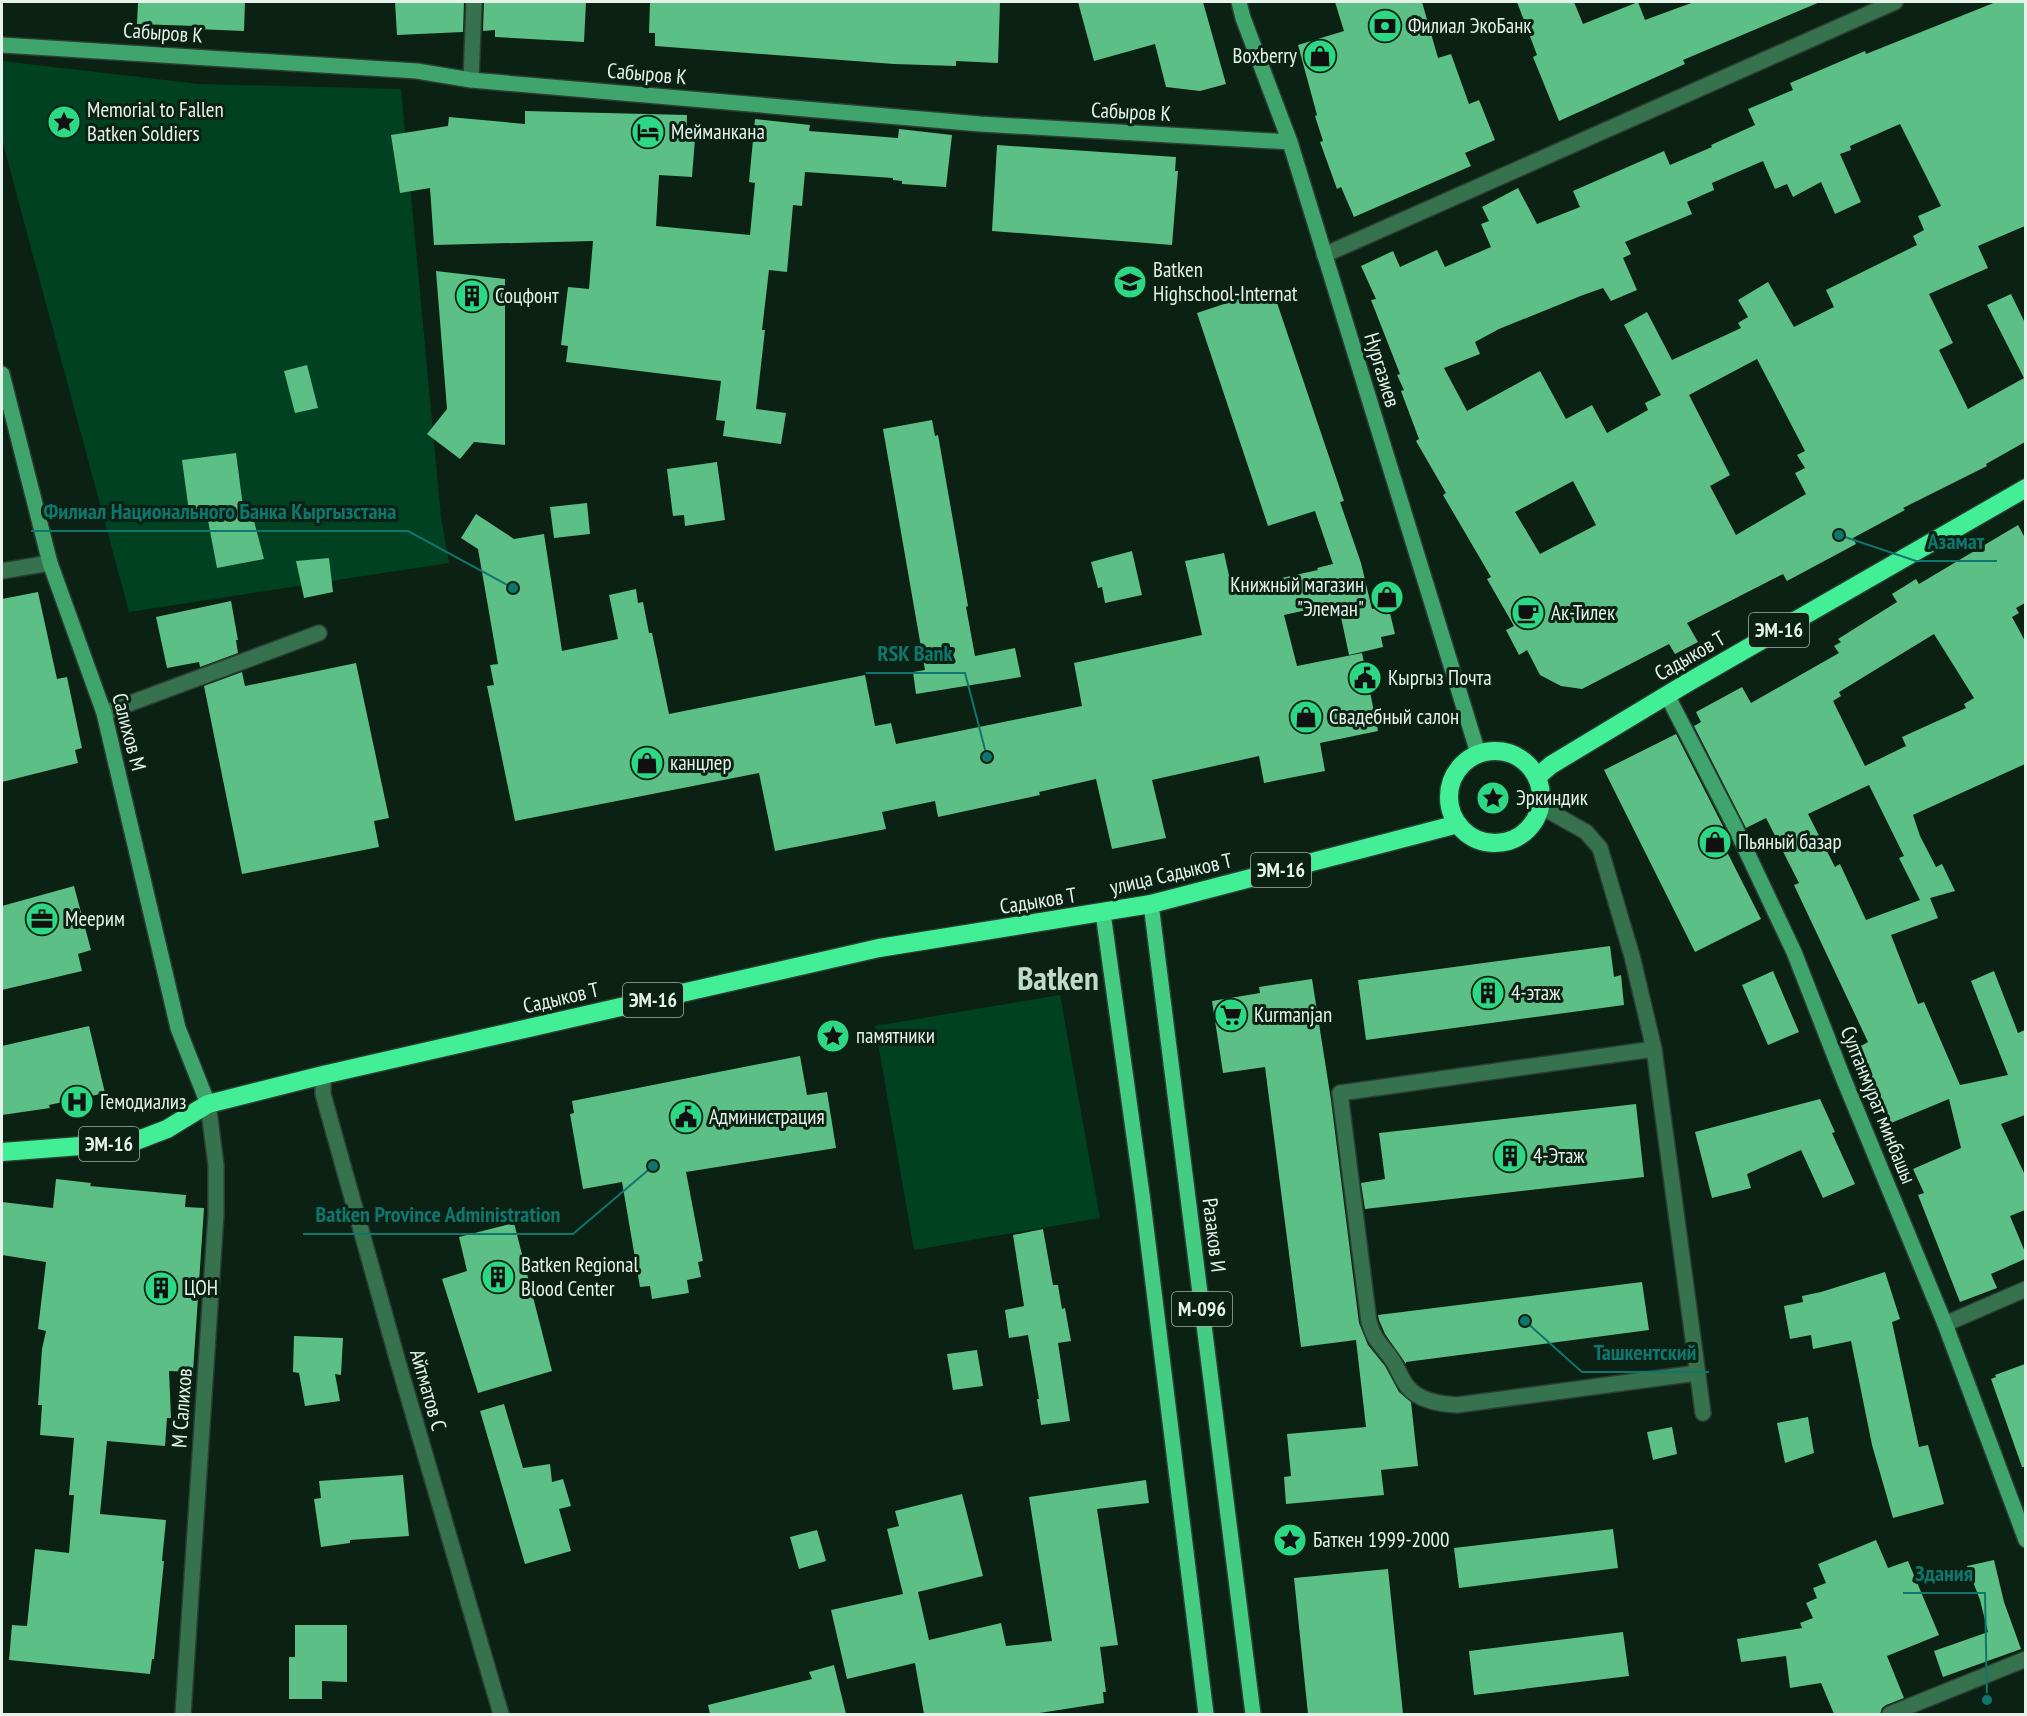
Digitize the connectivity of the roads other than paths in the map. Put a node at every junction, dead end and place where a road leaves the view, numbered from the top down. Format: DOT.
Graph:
graph roads {
  1 [pos="474,2"];
  2 [pos="1239,2"];
  3 [pos="1894,2"];
  4 [pos="2,45"];
  5 [pos="471,80"];
  6 [pos="1290,142"];
  7 [pos="1324,255"];
  8 [pos="2,374"];
  9 [pos="2024,492"];
  10 [pos="51,563"];
  11 [pos="2,571"];
  12 [pos="319,633"];
  13 [pos="1667,695"];
  14 [pos="104,713"];
  15 [pos="1478,753"];
  16 [pos="1537,777"];
  17 [pos="1540,806"];
  18 [pos="1458,824"];
  19 [pos="1151,904"];
  20 [pos="1103,913"];
  21 [pos="1654,1050"];
  22 [pos="323,1075"];
  23 [pos="208,1104"];
  24 [pos="2,1152"];
  25 [pos="2025,1289"];
  26 [pos="1945,1324"];
  27 [pos="1697,1373"];
  28 [pos="1703,1413"];
  29 [pos="2025,1540"];
  30 [pos="2025,1659"];
  31 [pos="183,1714"];
  32 [pos="501,1714"];
  33 [pos="1206,1714"];
  34 [pos="1253,1714"];
  35 [pos="1890,1714"];
  1 -- 5 [label="street"];
  2 -- 6 [label="street, Нургазиев"];
  3 -- 7 [label="street"];
  4 -- 5 [label="street, Сабыров К"];
  5 -- 6 [label="street, Сабыров К"];
  6 -- 7 [label="street, Нургазиев"];
  7 -- 15 [label="street, Нургазиев"];
  8 -- 10 [label="street, Салихов М"];
  9 -- 13 [label="highway, Садыков Т / ЭМ-16"];
  10 -- 11 [label="street"];
  10 -- 14 [label="street, Салихов М"];
  12 -- 14 [label="street"];
  13 -- 16 [label="highway, Садыков Т / ЭМ-16"];
  13 -- 26 [label="street, Султанмурат минбашы"];
  14 -- 23 [label="street, Салихов М"];
  15 -- 16 [label="highway"];
  15 -- 18 [label="highway"];
  16 -- 17 [label="highway"];
  17 -- 18 [label="highway"];
  17 -- 21 [label="street"];
  18 -- 19 [label="highway, улица Садыков Т / ЭМ-16"];
  19 -- 20 [label="highway, улица Садыков Т / ЭМ-16"];
  19 -- 34 [label="main road, Разаков И / М-096"];
  20 -- 22 [label="highway, Садыков Т / ЭМ-16"];
  20 -- 33 [label="main road, М-096"];
  21 -- 27 [label="street"];
  21 -- 27 [label="street"];
  22 -- 23 [label="highway, Садыков Т / ЭМ-16"];
  22 -- 32 [label="street, Айтматов С"];
  23 -- 24 [label="highway, ЭМ-16"];
  23 -- 31 [label="street, М Салихов"];
  25 -- 26 [label="street"];
  26 -- 29 [label="street, Султанмурат минбашы"];
  27 -- 28 [label="street"];
  30 -- 35 [label="street"];
}
